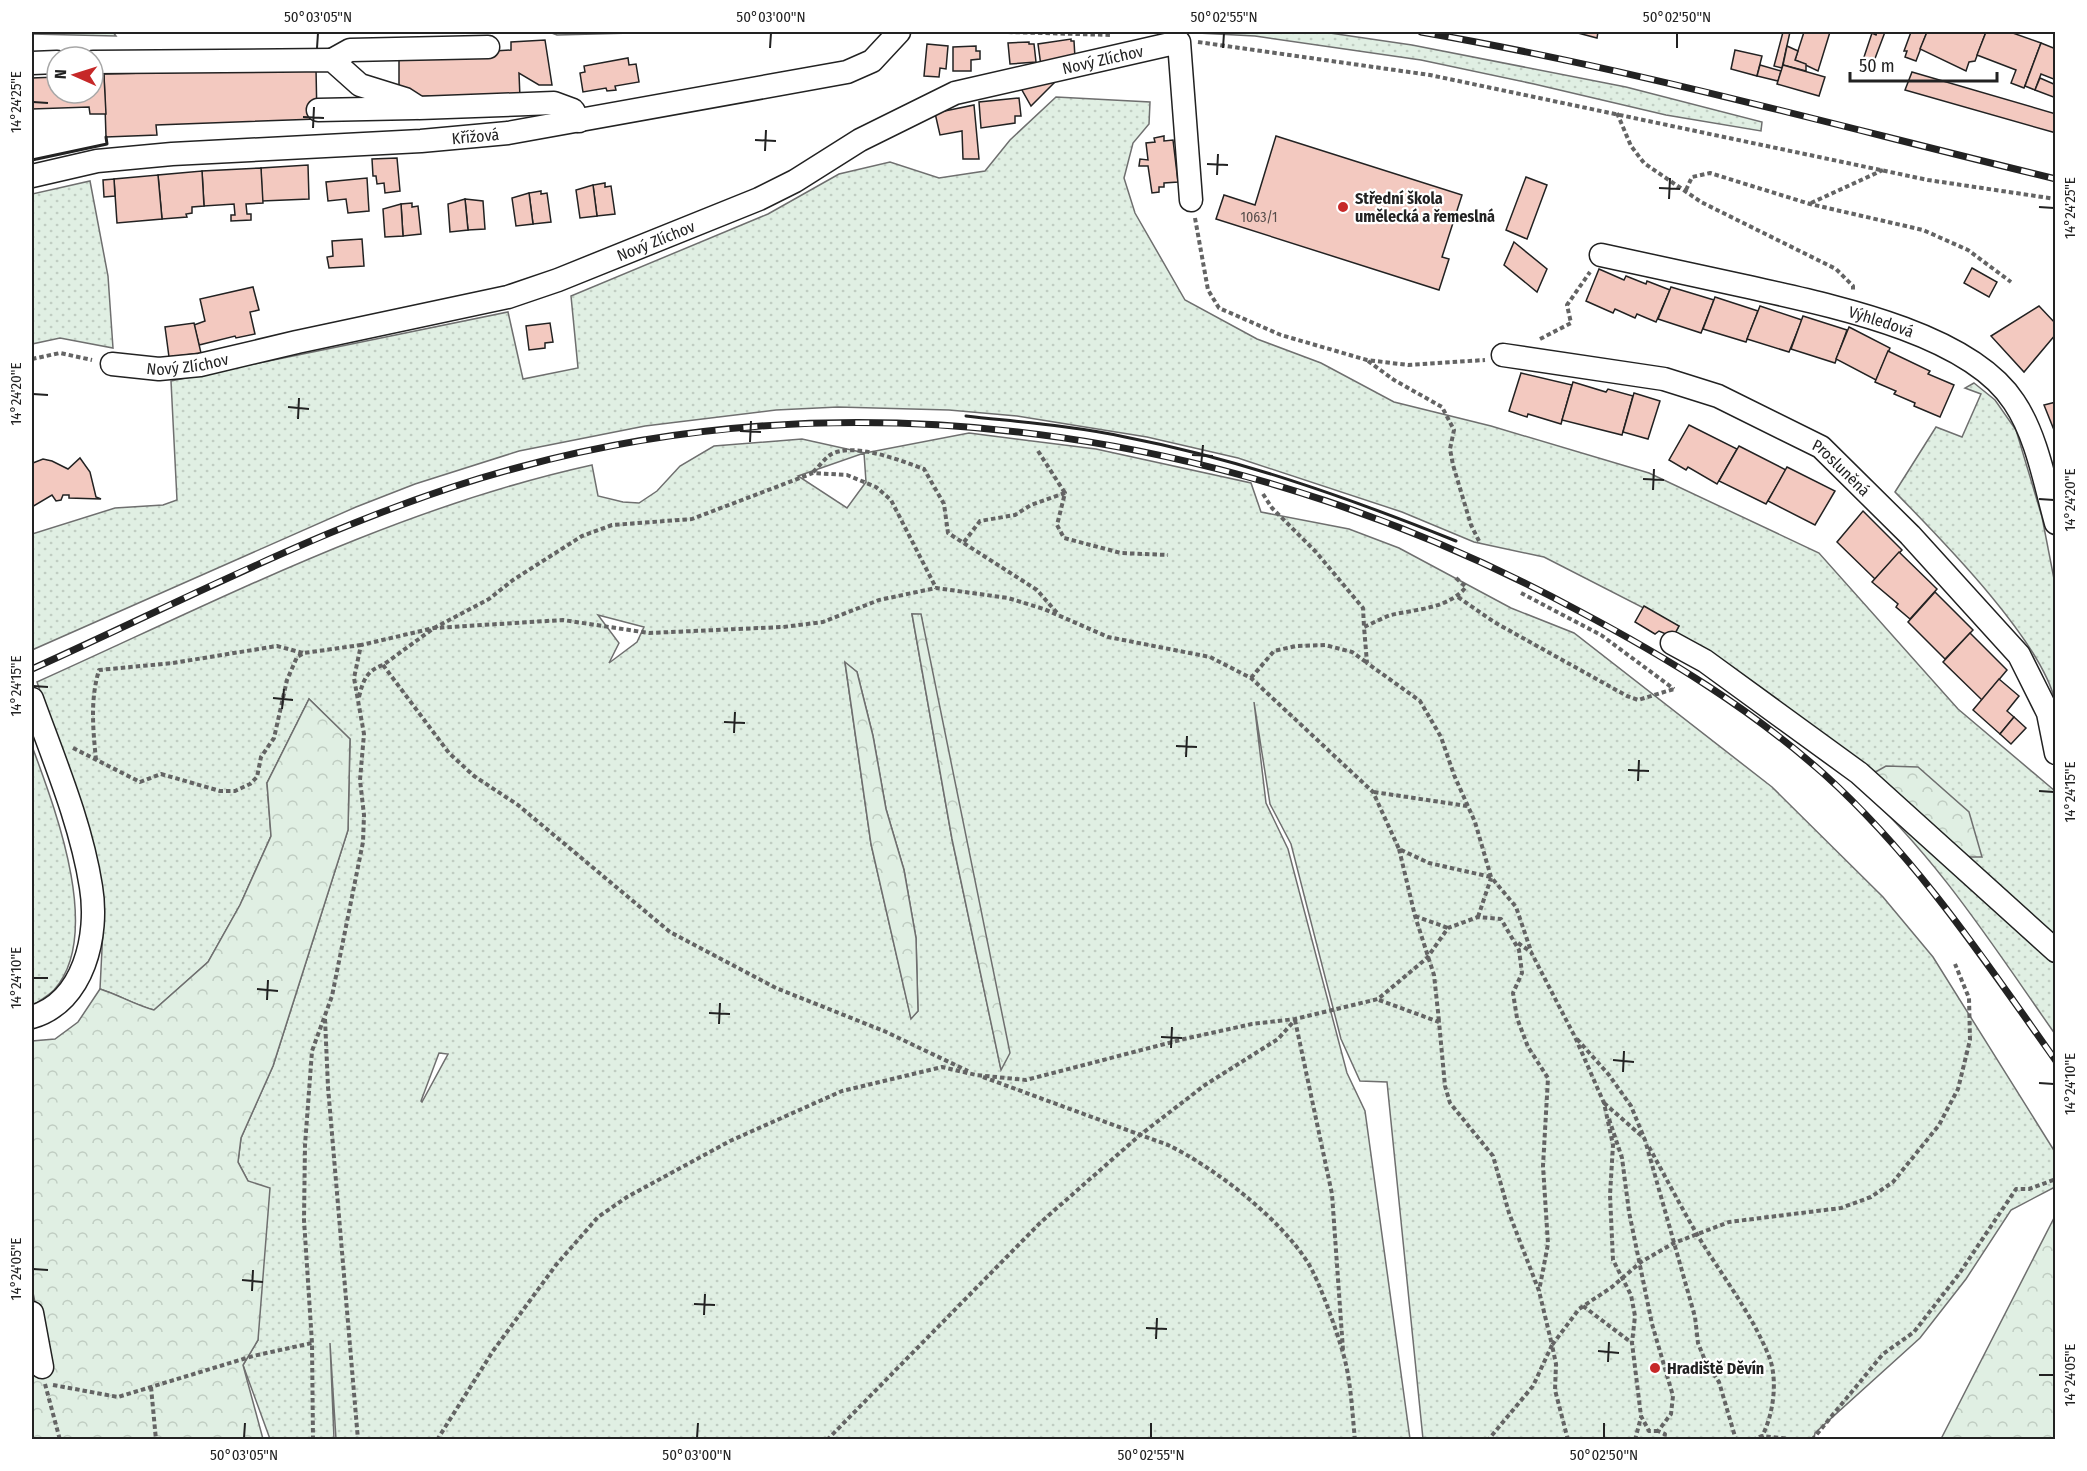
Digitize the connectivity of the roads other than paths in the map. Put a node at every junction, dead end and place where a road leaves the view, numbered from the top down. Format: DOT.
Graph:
graph roads {
  1 [pos="899,32"];
  2 [pos="1180,35"];
  3 [pos="488,47"];
  4 [pos="332,60"];
  5 [pos="105,62"];
  6 [pos="419,108"];
  7 [pos="318,110"];
  8 [pos="579,121"];
  9 [pos="32,176"];
  10 [pos="1191,200"];
  11 [pos="1602,255"];
  12 [pos="1503,355"];
  13 [pos="112,364"];
  14 [pos="2055,522"];
  15 [pos="1672,643"];
  16 [pos="32,699"];
  17 [pos="2055,753"];
  18 [pos="2055,951"];
  19 [pos="32,1017"];
  20 [pos="32,1313"];
  21 [pos="44,1375"];
  1 -- 8 [label="street, Křížová"];
  2 -- 10 [label="street"];
  2 -- 13 [label="street, Nový Zlíchov"];
  3 -- 4 [label="street"];
  4 -- 5 [label="street"];
  4 -- 6 [label="street"];
  6 -- 7 [label="street"];
  6 -- 8 [label="street"];
  8 -- 9 [label="street, Křížová"];
  11 -- 14 [label="street, Výhledová"];
  12 -- 17 [label="street, Prosluněná"];
  15 -- 18 [label="street"];
  16 -- 19 [label="street"];
  20 -- 21 [label="street"];
}
